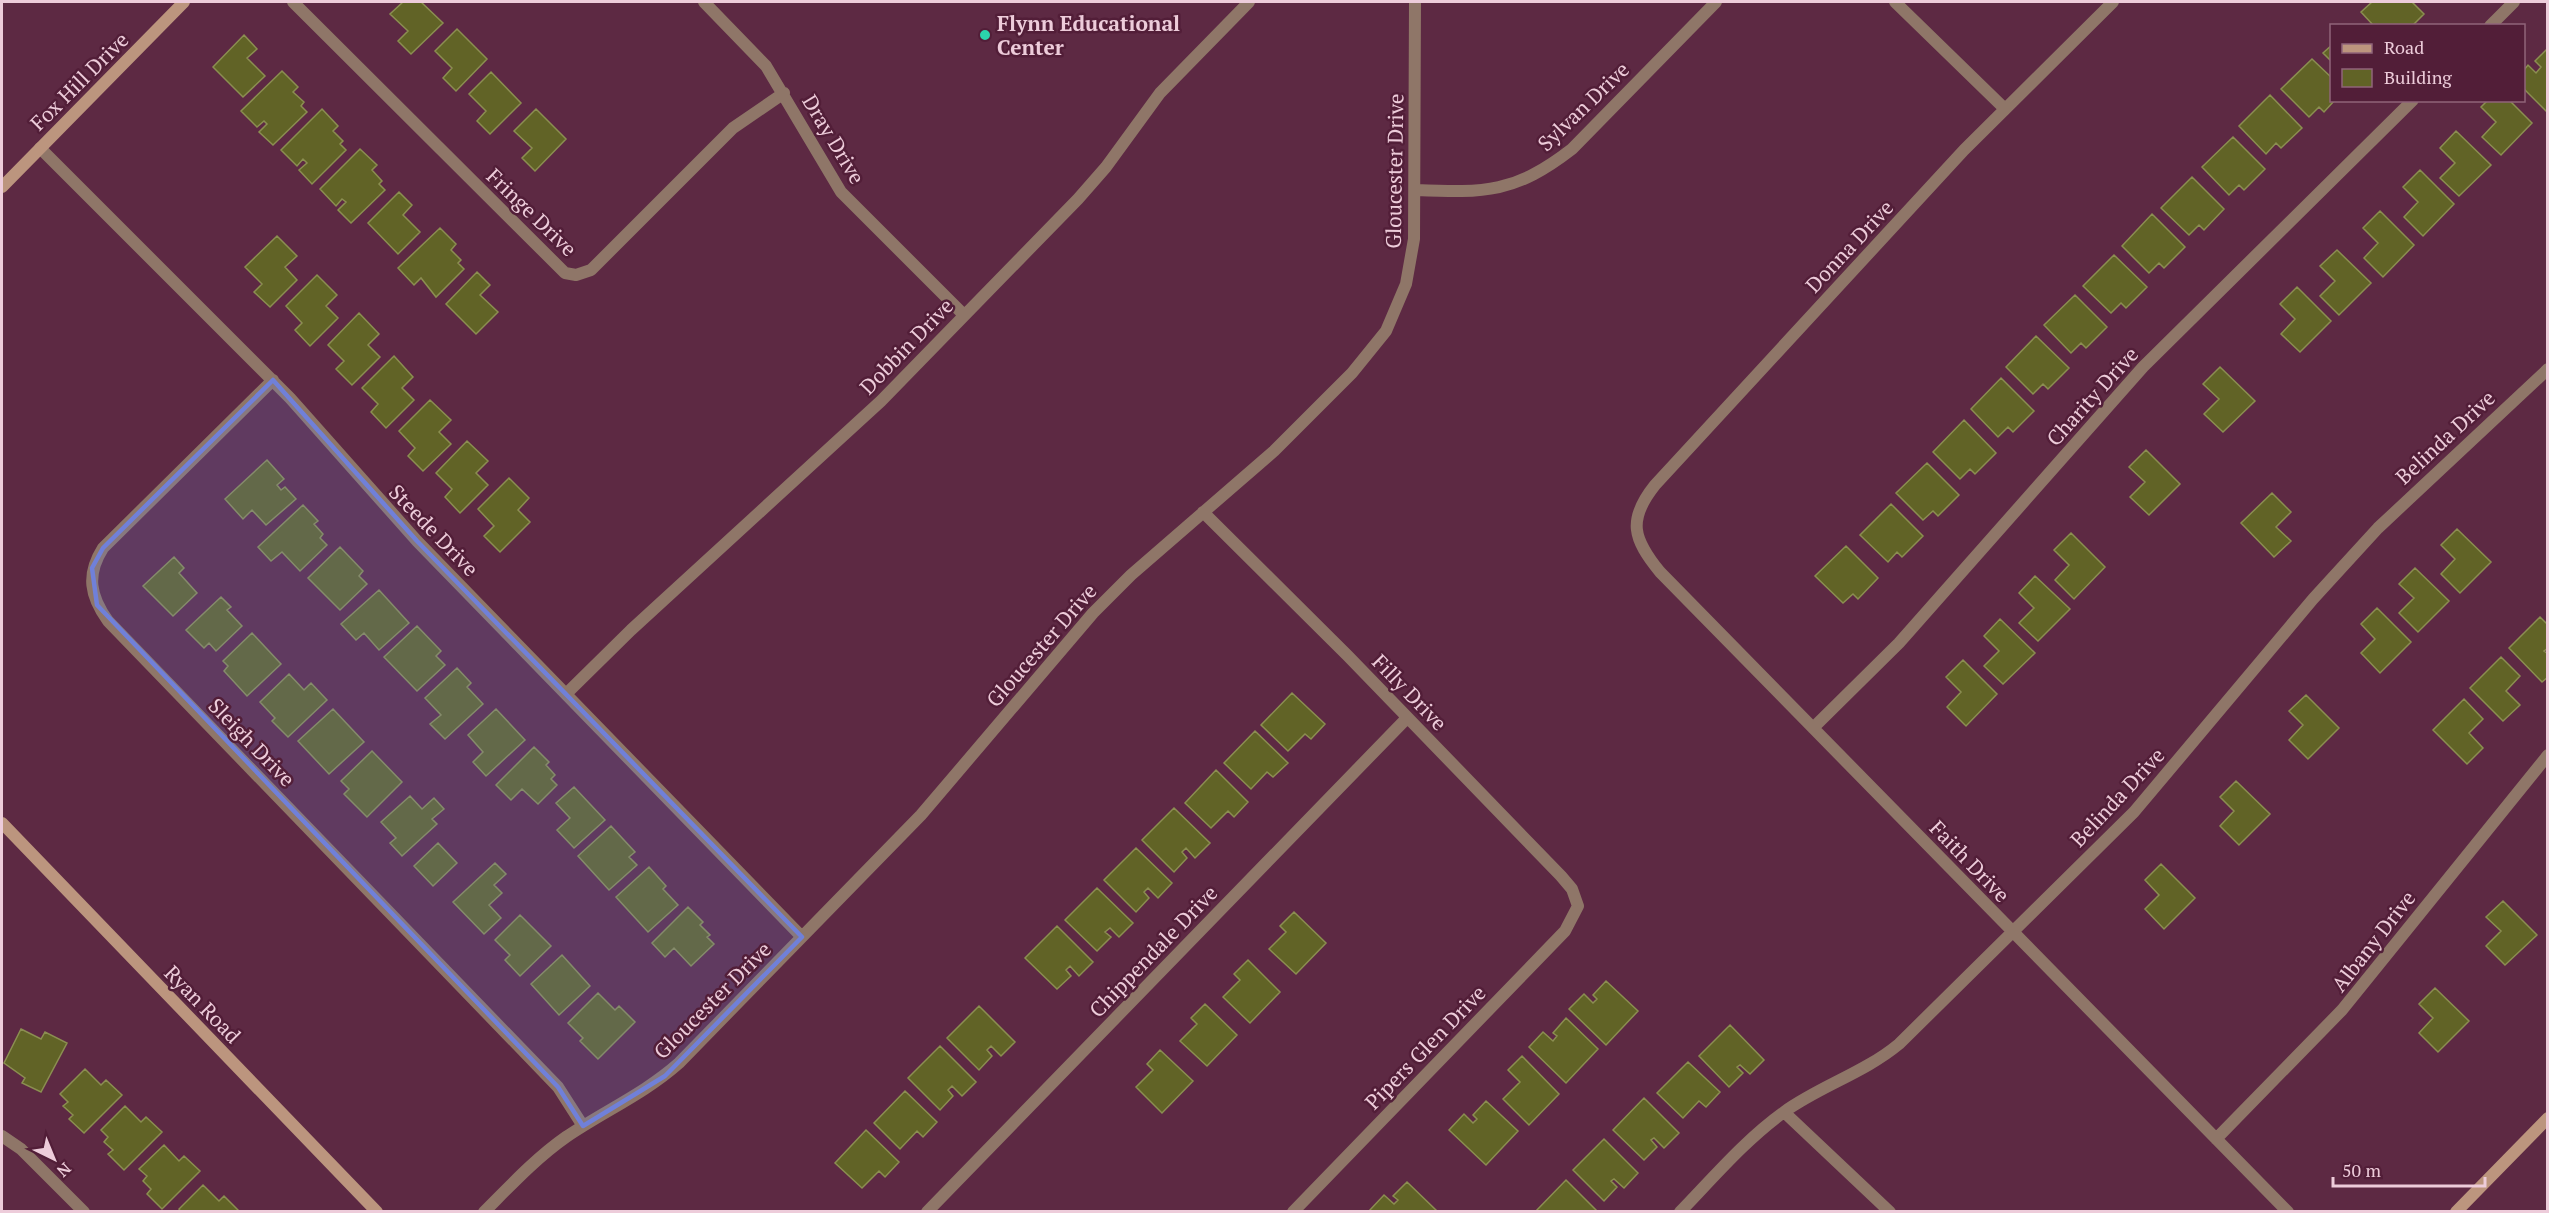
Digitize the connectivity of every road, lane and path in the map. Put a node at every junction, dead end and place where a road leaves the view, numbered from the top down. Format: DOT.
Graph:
graph roads {
  1 [pos="184,2"];
  2 [pos="293,2"];
  3 [pos="704,2"];
  4 [pos="1249,2"];
  5 [pos="1415,2"];
  6 [pos="1716,2"];
  7 [pos="1895,2"];
  8 [pos="2113,2"];
  9 [pos="2514,2"];
  10 [pos="2492,24"];
  11 [pos="784,93"];
  12 [pos="2411,102"];
  13 [pos="2005,109"];
  14 [pos="40,148"];
  15 [pos="2,187"];
  16 [pos="1416,190"];
  17 [pos="964,315"];
  18 [pos="2547,369"];
  19 [pos="273,380"];
  20 [pos="1203,512"];
  21 [pos="1636,530"];
  22 [pos="566,694"];
  23 [pos="1407,718"];
  24 [pos="1813,728"];
  25 [pos="2547,755"];
  26 [pos="2,823"];
  27 [pos="1578,906"];
  28 [pos="2013,933"];
  29 [pos="802,937"];
  30 [pos="1784,1112"];
  31 [pos="2547,1118"];
  32 [pos="583,1126"];
  33 [pos="2,1136"];
  34 [pos="2216,1139"];
  35 [pos="84,1212"];
  36 [pos="377,1212"];
  37 [pos="484,1212"];
  38 [pos="927,1212"];
  39 [pos="1293,1212"];
  40 [pos="1680,1212"];
  41 [pos="1890,1212"];
  42 [pos="2288,1212"];
  43 [pos="2456,1212"];
  1 -- 14 [label="main road, Fox Hill Drive"];
  2 -- 11 [label="street, Fringe Drive"];
  3 -- 11 [label="street, Dray Drive"];
  4 -- 17 [label="street, Dobbin Drive"];
  5 -- 16 [label="street, Gloucester Drive"];
  6 -- 16 [label="street, Sylvan Drive"];
  7 -- 13 [label="street"];
  8 -- 13 [label="street, Donna Drive"];
  9 -- 10 [label="street"];
  11 -- 17 [label="street, Dray Drive"];
  12 -- 24 [label="street, Charity Drive"];
  13 -- 21 [label="street, Donna Drive"];
  14 -- 15 [label="main road, Fox Hill Drive"];
  14 -- 19 [label="street, Steede Drive"];
  16 -- 20 [label="street, Gloucester Drive"];
  17 -- 22 [label="street, Dobbin Drive"];
  18 -- 28 [label="street, Belinda Drive"];
  19 -- 22 [label="street, Steede Drive"];
  19 -- 32 [label="street, Sleigh Drive"];
  20 -- 23 [label="street, Filly Drive"];
  20 -- 29 [label="street, Gloucester Drive"];
  21 -- 24 [label="street, Faith Drive"];
  22 -- 29 [label="street, Steede Drive"];
  23 -- 27 [label="street, Filly Drive"];
  23 -- 38 [label="street, Chippendale Drive"];
  24 -- 28 [label="street, Faith Drive"];
  25 -- 34 [label="street, Albany Drive"];
  26 -- 36 [label="main road, Ryan Road"];
  27 -- 39 [label="street, Pipers Glen Drive"];
  28 -- 30 [label="street, Belinda Drive"];
  28 -- 34 [label="street, Faith Drive"];
  29 -- 32 [label="street, Gloucester Drive"];
  30 -- 40 [label="street, Belinda Drive"];
  30 -- 41 [label="street"];
  31 -- 43 [label="main road"];
  32 -- 37 [label="street, Gloucester Drive"];
  33 -- 35 [label="street"];
  34 -- 42 [label="street, Faith Drive"];
}
